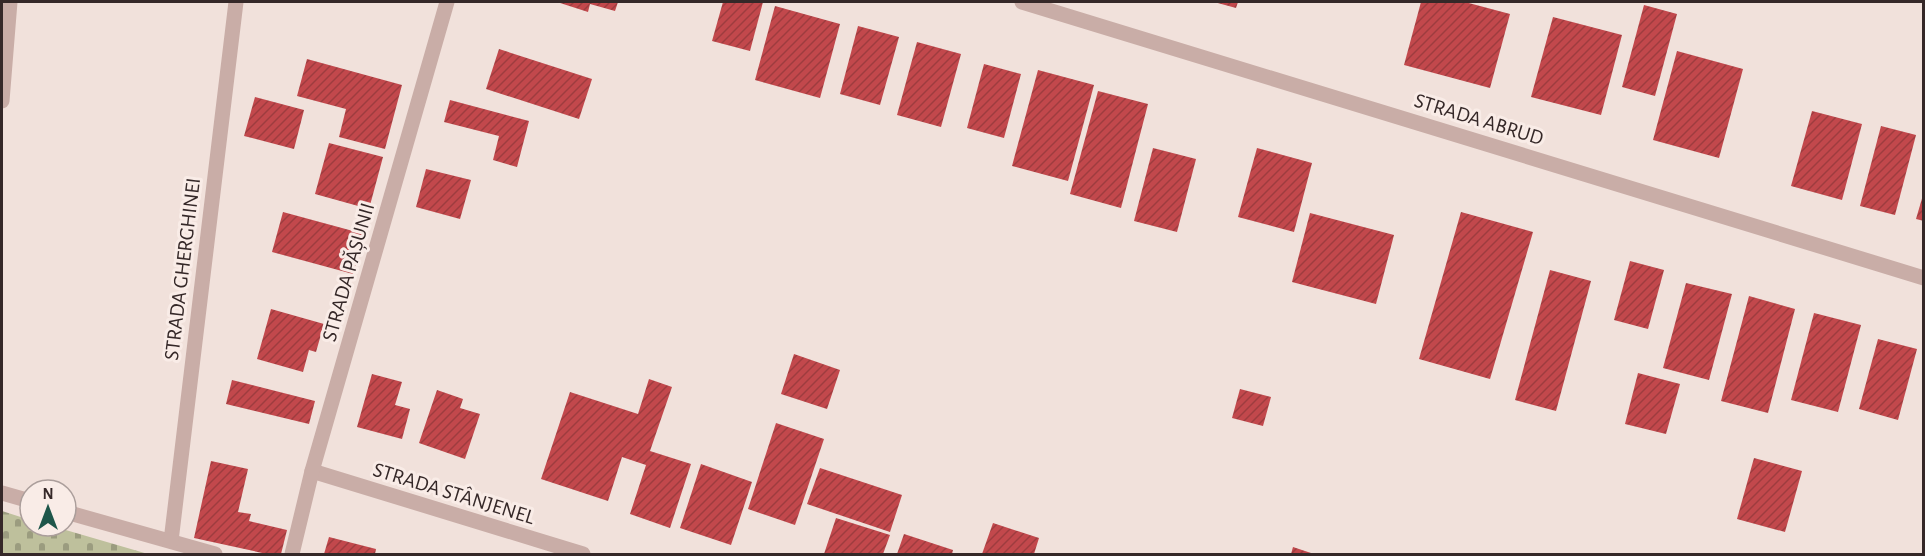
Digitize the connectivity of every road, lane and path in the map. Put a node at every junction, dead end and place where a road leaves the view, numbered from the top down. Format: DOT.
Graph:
graph roads {
  1 [pos="10,2"];
  2 [pos="236,2"];
  3 [pos="447,2"];
  4 [pos="1022,2"];
  5 [pos="2,101"];
  6 [pos="1923,278"];
  7 [pos="312,471"];
  8 [pos="2,493"];
  9 [pos="18,498"];
  10 [pos="78,515"];
  11 [pos="171,541"];
  12 [pos="215,555"];
  13 [pos="292,555"];
  14 [pos="583,555"];
  1 -- 5 [label="street"];
  2 -- 11 [label="street, STRADA GHERGHINEI"];
  3 -- 7 [label="street, STRADA PĂȘUNII"];
  4 -- 6 [label="street, STRADA ABRUD"];
  7 -- 13 [label="street, STRADA PĂȘUNII"];
  7 -- 14 [label="street, STRADA STÂNJENEL"];
  8 -- 9 [label="street"];
  10 -- 11 [label="street"];
  11 -- 12 [label="street"];
}
